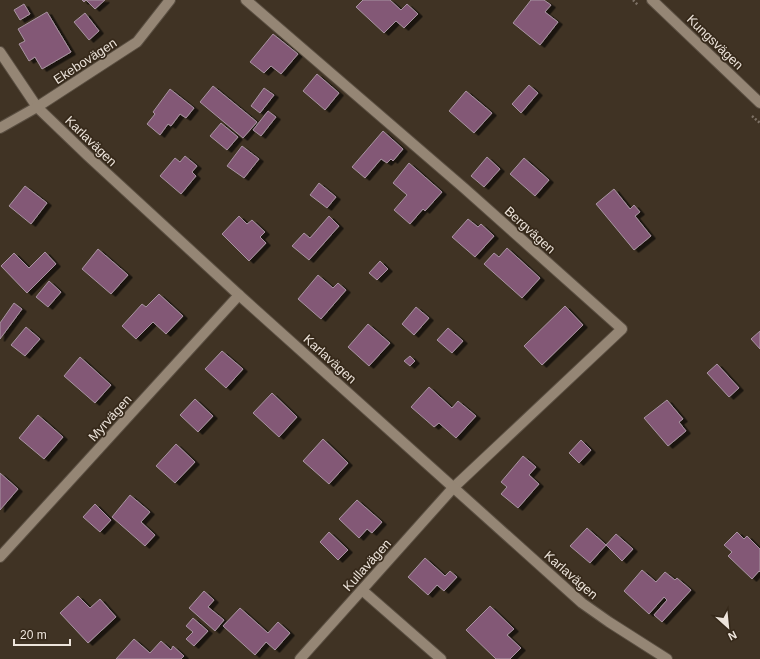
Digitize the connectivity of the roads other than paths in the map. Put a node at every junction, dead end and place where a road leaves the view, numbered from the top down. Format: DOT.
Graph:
graph roads {
  1 [pos="170,0"];
  2 [pos="246,0"];
  3 [pos="652,0"];
  4 [pos="0,52"];
  5 [pos="760,103"];
  6 [pos="37,107"];
  7 [pos="0,128"];
  8 [pos="239,295"];
  9 [pos="453,488"];
  10 [pos="0,557"];
  11 [pos="362,590"];
  12 [pos="300,659"];
  13 [pos="441,659"];
  14 [pos="667,659"];
  1 -- 6 [label="street, Ekebovägen"];
  2 -- 9 [label="street, Bergvägen"];
  3 -- 5 [label="street, Kungsvägen"];
  4 -- 6 [label="street, Karlavägen"];
  6 -- 7 [label="street, Ekebovägen"];
  6 -- 8 [label="street, Karlavägen"];
  8 -- 9 [label="street, Karlavägen"];
  8 -- 10 [label="street, Myrvägen"];
  9 -- 11 [label="street, Kullavägen"];
  9 -- 14 [label="street, Karlavägen"];
  11 -- 12 [label="street, Kullavägen"];
  11 -- 13 [label="street"];
}
